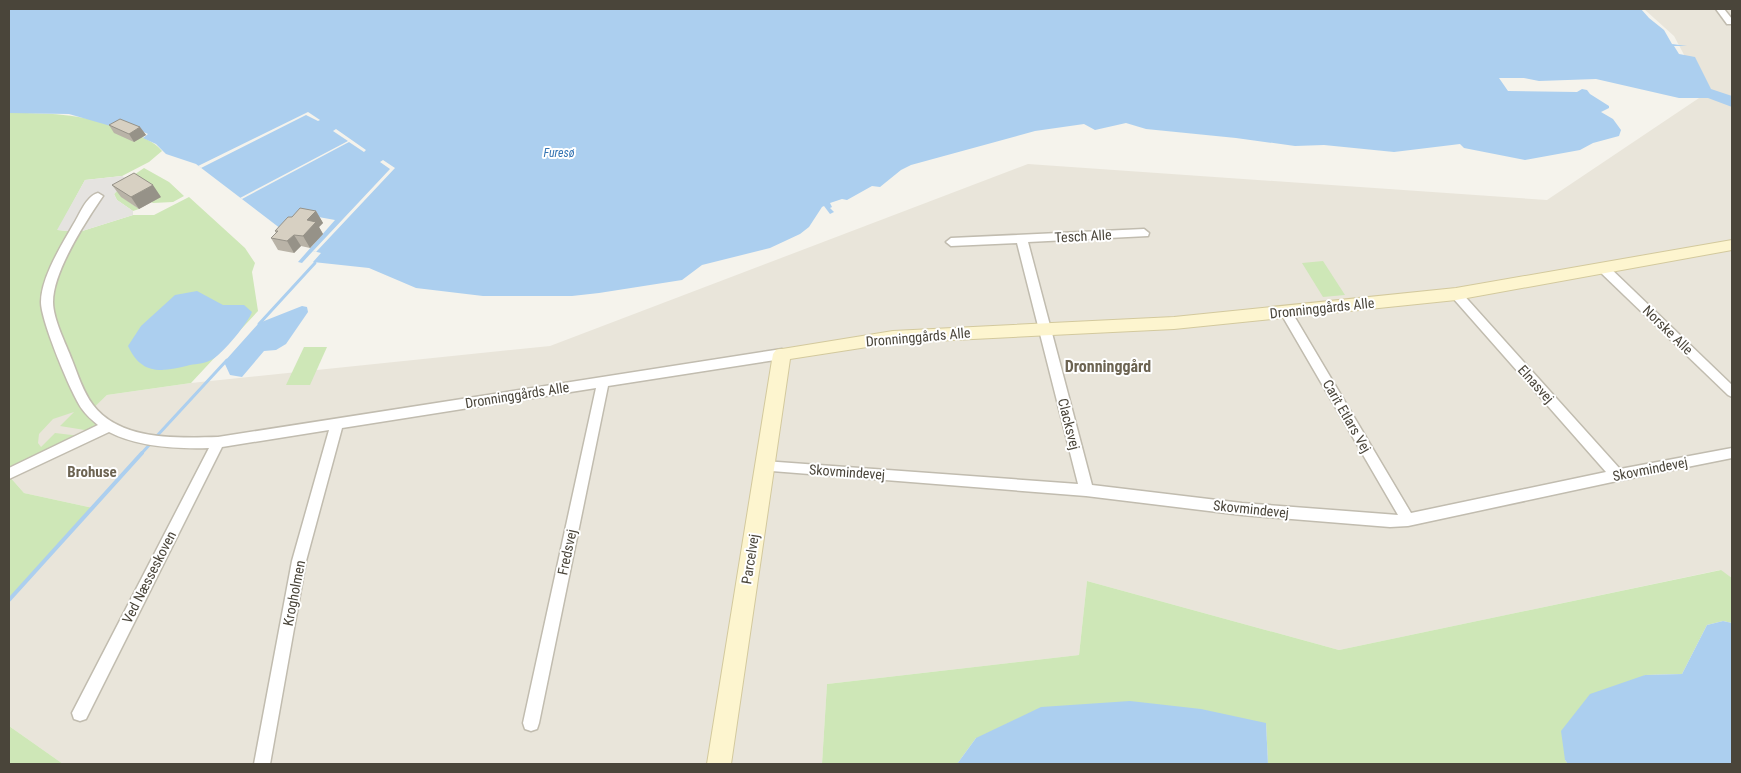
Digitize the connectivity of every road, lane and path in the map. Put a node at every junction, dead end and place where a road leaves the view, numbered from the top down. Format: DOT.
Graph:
graph roads {
  1 [pos="1720,9"];
  2 [pos="1730,22"];
  3 [pos="98,196"];
  4 [pos="1144,233"];
  5 [pos="1022,239"];
  6 [pos="951,242"];
  7 [pos="1732,244"];
  8 [pos="1603,268"];
  9 [pos="1456,294"];
  10 [pos="1286,312"];
  11 [pos="1045,329"];
  12 [pos="782,354"];
  13 [pos="603,382"];
  14 [pos="1732,392"];
  15 [pos="337,424"];
  16 [pos="108,426"];
  17 [pos="218,442"];
  18 [pos="1732,454"];
  19 [pos="764,466"];
  20 [pos="9,474"];
  21 [pos="1617,475"];
  22 [pos="1086,490"];
  23 [pos="1408,520"];
  24 [pos="80,713"];
  25 [pos="531,723"];
  26 [pos="262,764"];
  27 [pos="719,764"];
  1 -- 2 [label="street"];
  3 -- 16 [label="street, Dronninggårds Alle"];
  4 -- 5 [label="street, Tesch Alle"];
  5 -- 6 [label="street, Tesch Alle"];
  5 -- 11 [label="street"];
  7 -- 8 [label="street, Dronninggårds Alle"];
  8 -- 9 [label="street, Dronninggårds Alle"];
  8 -- 14 [label="street, Norske Alle"];
  9 -- 10 [label="street, Dronninggårds Alle"];
  9 -- 21 [label="street, Elnasvej"];
  10 -- 11 [label="street, Dronninggårds Alle"];
  10 -- 23 [label="street, Carit Etlars Vej"];
  11 -- 12 [label="street, Dronninggårds Alle"];
  11 -- 22 [label="street, Clacksvej"];
  12 -- 13 [label="street, Dronninggårds Alle"];
  12 -- 19 [label="street, Parcelvej"];
  13 -- 15 [label="street, Dronninggårds Alle"];
  13 -- 25 [label="street, Fredsvej"];
  15 -- 17 [label="street, Dronninggårds Alle"];
  15 -- 26 [label="street, Krogholmen"];
  16 -- 17 [label="street, Dronninggårds Alle"];
  16 -- 20 [label="street"];
  17 -- 24 [label="street, Ved Næsseskoven"];
  18 -- 21 [label="street, Skovmindevej"];
  19 -- 22 [label="street, Skovmindevej"];
  19 -- 27 [label="street, Parcelvej"];
  21 -- 23 [label="street, Skovmindevej"];
  22 -- 23 [label="street, Skovmindevej"];
}
